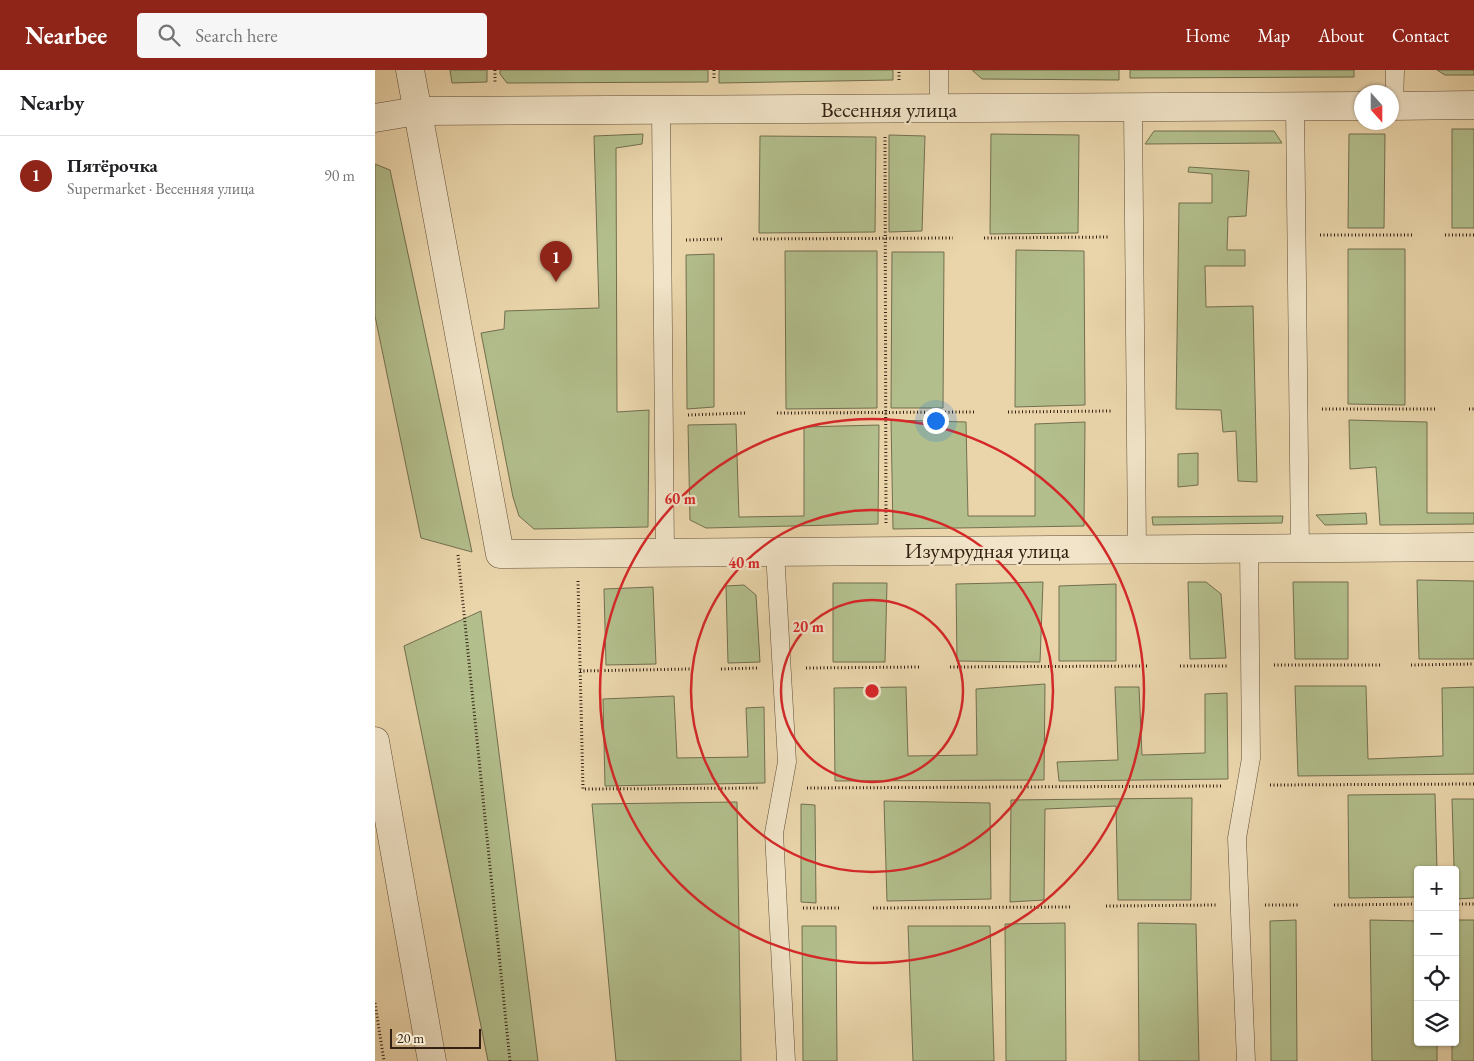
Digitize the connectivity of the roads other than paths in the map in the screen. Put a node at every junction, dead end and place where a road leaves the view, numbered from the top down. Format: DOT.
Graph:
graph roads {
  1 [pos="409,70"];
  2 [pos="939,70"];
  3 [pos="1395,70"];
  4 [pos="1394,85"];
  5 [pos="1474,105"];
  6 [pos="1295,106"];
  7 [pos="1354,106"];
  8 [pos="1399,106"];
  9 [pos="1133,108"];
  10 [pos="939,109"];
  11 [pos="661,110"];
  12 [pos="417,111"];
  13 [pos="375,118"];
  14 [pos="1474,546"];
  15 [pos="1249,548"];
  16 [pos="1300,548"];
  17 [pos="1137,549"];
  18 [pos="665,552"];
  19 [pos="775,552"];
  20 [pos="375,741"];
  21 [pos="432,1061"];
  22 [pos="786,1061"];
  23 [pos="1246,1061"];
  1 -- 12 [label="street"];
  2 -- 10 [label="lane"];
  3 -- 4 [label="lane"];
  5 -- 8 [label="street"];
  6 -- 7 [label="street, Весенняя улица"];
  6 -- 9 [label="street, Весенняя улица"];
  6 -- 16 [label="lane"];
  9 -- 10 [label="street, Весенняя улица"];
  9 -- 17 [label="lane"];
  10 -- 11 [label="street, Весенняя улица"];
  11 -- 12 [label="street, Весенняя улица"];
  11 -- 18 [label="lane"];
  12 -- 13 [label="street, Весенняя улица"];
  12 -- 18 [label="street, Изумрудная улица"];
  14 -- 16 [label="street, Изумрудная улица"];
  15 -- 16 [label="street, Изумрудная улица"];
  15 -- 17 [label="street, Изумрудная улица"];
  15 -- 23 [label="lane"];
  17 -- 19 [label="street, Изумрудная улица"];
  18 -- 19 [label="street, Изумрудная улица"];
  19 -- 22 [label="lane"];
  20 -- 21 [label="street"];
}
